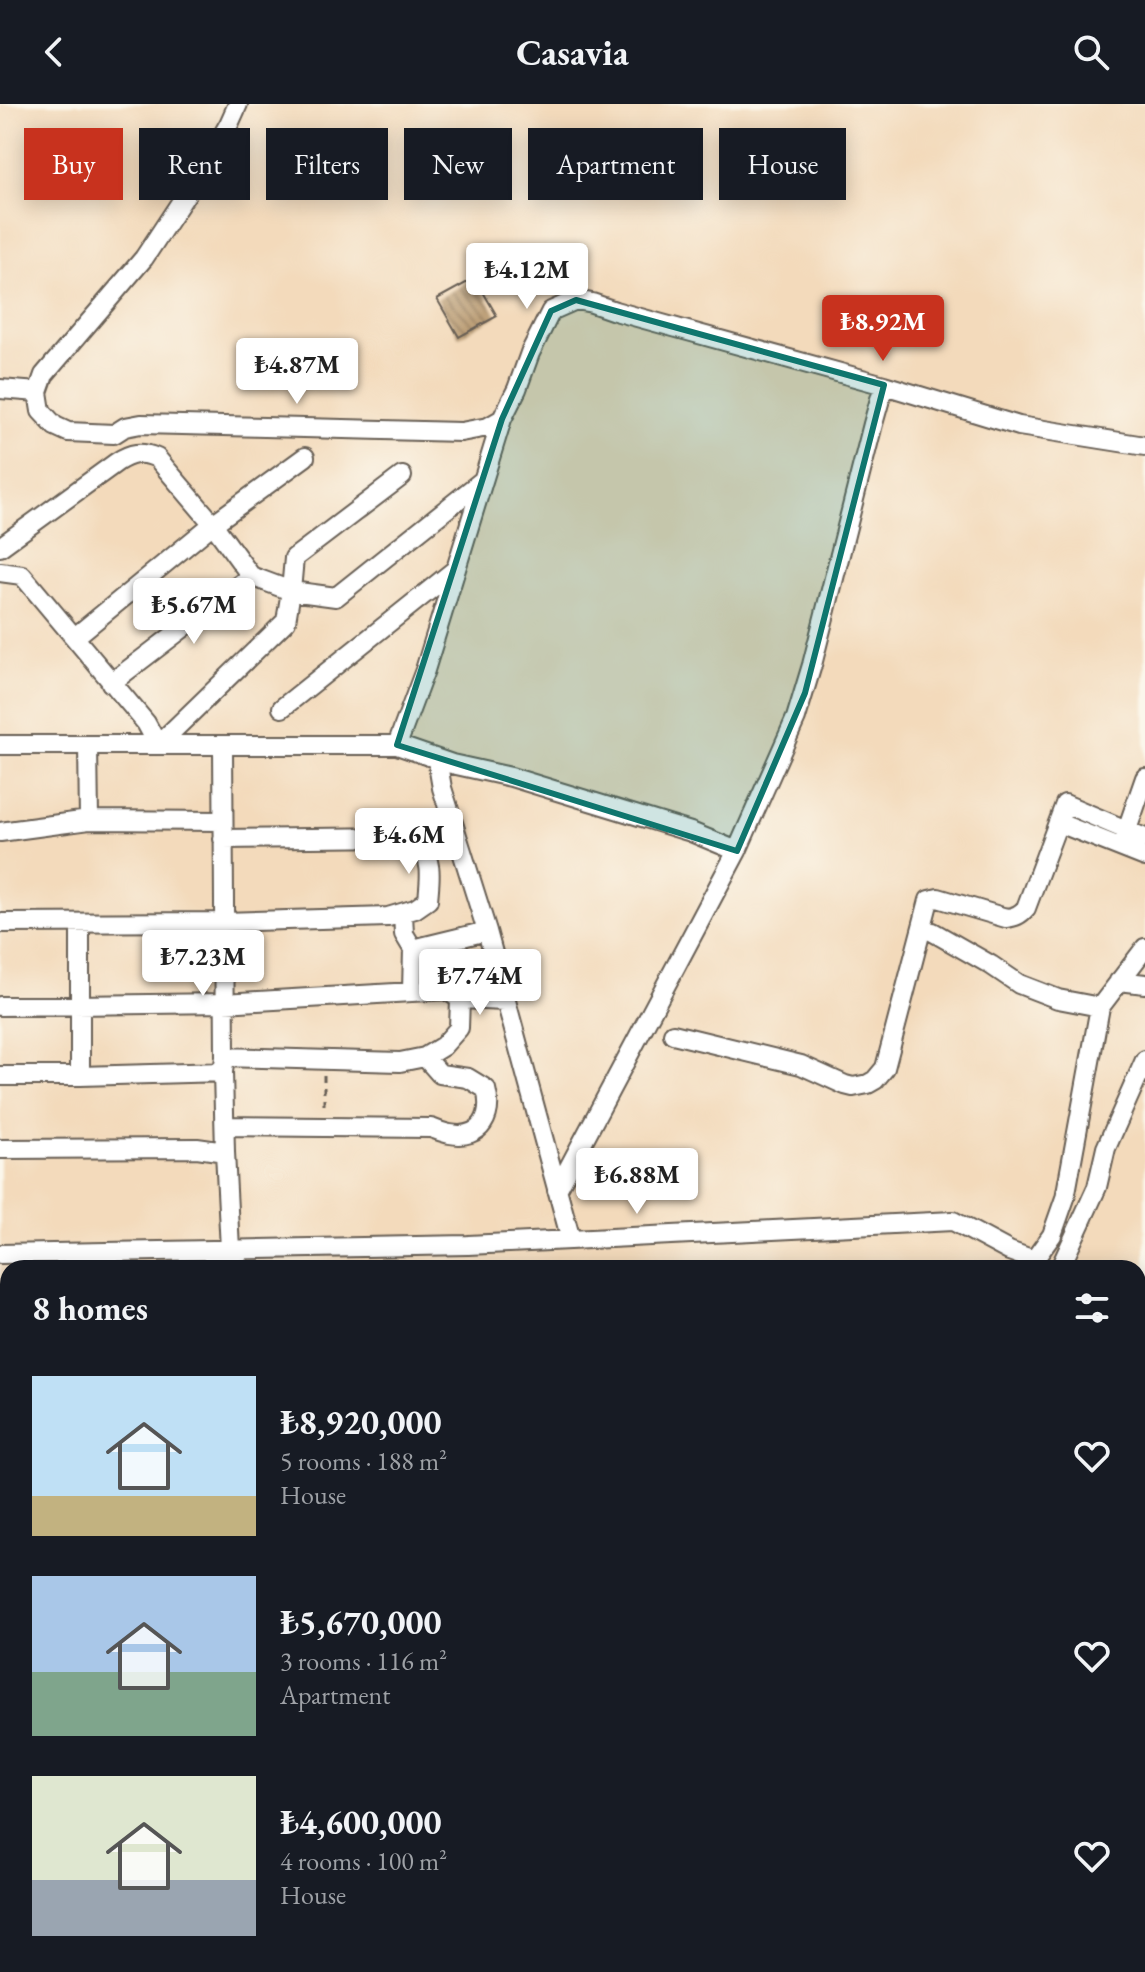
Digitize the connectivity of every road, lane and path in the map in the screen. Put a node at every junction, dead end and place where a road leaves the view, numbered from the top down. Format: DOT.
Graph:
graph roads {
  1 [pos="238,104"];
  2 [pos="884,385"];
  3 [pos="0,389"];
  4 [pos="38,392"];
  5 [pos="502,419"];
  6 [pos="1145,446"];
  7 [pos="305,457"];
  8 [pos="402,476"];
  9 [pos="483,480"];
  10 [pos="213,524"];
  11 [pos="0,547"];
  12 [pos="456,569"];
  13 [pos="0,572"];
  14 [pos="251,576"];
  15 [pos="291,591"];
  16 [pos="75,637"];
  17 [pos="111,683"];
  18 [pos="282,708"];
  19 [pos="0,745"];
  20 [pos="88,745"];
  21 [pos="158,745"];
  22 [pos="223,745"];
  23 [pos="397,745"];
  24 [pos="437,759"];
  25 [pos="1145,778"];
  26 [pos="89,820"];
  27 [pos="223,830"];
  28 [pos="0,832"];
  29 [pos="1145,838"];
  30 [pos="1123,839"];
  31 [pos="737,851"];
  32 [pos="1145,857"];
  33 [pos="403,913"];
  34 [pos="224,922"];
  35 [pos="0,923"];
  36 [pos="80,923"];
  37 [pos="487,931"];
  38 [pos="933,932"];
  39 [pos="1145,948"];
  40 [pos="413,949"];
  41 [pos="1119,981"];
  42 [pos="1145,984"];
  43 [pos="412,991"];
  44 [pos="460,999"];
  45 [pos="505,1001"];
  46 [pos="224,1003"];
  47 [pos="80,1005"];
  48 [pos="0,1006"];
  49 [pos="1100,1007"];
  50 [pos="673,1034"];
  51 [pos="425,1057"];
  52 [pos="324,1060"];
  53 [pos="1145,1060"];
  54 [pos="224,1065"];
  55 [pos="0,1076"];
  56 [pos="80,1076"];
  57 [pos="225,1126"];
  58 [pos="325,1127"];
  59 [pos="0,1149"];
  60 [pos="225,1152"];
  61 [pos="557,1190"];
  62 [pos="571,1240"];
  63 [pos="230,1249"];
  64 [pos="0,1254"];
  65 [pos="236,1260"];
  66 [pos="1024,1260"];
  67 [pos="1034,1260"];
  68 [pos="1064,1260"];
  1 -- 4 [label="street"];
  2 -- 5 [label="street"];
  2 -- 6 [label="street"];
  2 -- 31 [label="street"];
  3 -- 4 [label="street"];
  4 -- 5 [label="street"];
  5 -- 9 [label="street"];
  7 -- 10 [label="street"];
  8 -- 15 [label="street"];
  9 -- 12 [label="street"];
  9 -- 15 [label="street"];
  10 -- 11 [label="street"];
  10 -- 14 [label="street"];
  10 -- 16 [label="street"];
  12 -- 18 [label="street"];
  12 -- 23 [label="street"];
  13 -- 16 [label="street"];
  14 -- 15 [label="street"];
  14 -- 17 [label="street"];
  15 -- 21 [label="street"];
  16 -- 17 [label="street"];
  17 -- 21 [label="street"];
  19 -- 20 [label="street"];
  20 -- 21 [label="street"];
  20 -- 26 [label="street"];
  21 -- 22 [label="street"];
  22 -- 23 [label="street"];
  22 -- 27 [label="street"];
  23 -- 24 [label="street"];
  24 -- 31 [label="street"];
  24 -- 37 [label="street"];
  25 -- 30 [label="street"];
  26 -- 27 [label="street"];
  26 -- 28 [label="street"];
  27 -- 33 [label="street"];
  27 -- 34 [label="street"];
  29 -- 30 [label="street"];
  30 -- 32 [label="street"];
  30 -- 50 [label="street"];
  31 -- 61 [label="street"];
  33 -- 34 [label="street"];
  33 -- 40 [label="street"];
  34 -- 36 [label="street"];
  34 -- 46 [label="street"];
  35 -- 36 [label="street"];
  36 -- 47 [label="street"];
  37 -- 40 [label="street"];
  37 -- 45 [label="street"];
  38 -- 49 [label="street"];
  39 -- 41 [label="street"];
  40 -- 43 [label="street"];
  41 -- 42 [label="street"];
  41 -- 49 [label="street"];
  43 -- 44 [label="street"];
  43 -- 46 [label="street"];
  44 -- 45 [label="street"];
  44 -- 51 [label="street"];
  45 -- 61 [label="street"];
  46 -- 47 [label="street"];
  46 -- 54 [label="street"];
  47 -- 48 [label="street"];
  47 -- 56 [label="street"];
  49 -- 67 [label="street"];
  51 -- 52 [label="street"];
  51 -- 58 [label="street"];
  52 -- 54 [label="street"];
  52 -- 58 [label="path"];
  53 -- 68 [label="street"];
  54 -- 56 [label="street"];
  54 -- 57 [label="street"];
  55 -- 56 [label="street"];
  57 -- 58 [label="street"];
  57 -- 60 [label="street"];
  59 -- 60 [label="street"];
  60 -- 63 [label="street"];
  61 -- 62 [label="street"];
  62 -- 63 [label="street"];
  62 -- 66 [label="street"];
  63 -- 64 [label="street"];
  63 -- 65 [label="street"];
}
